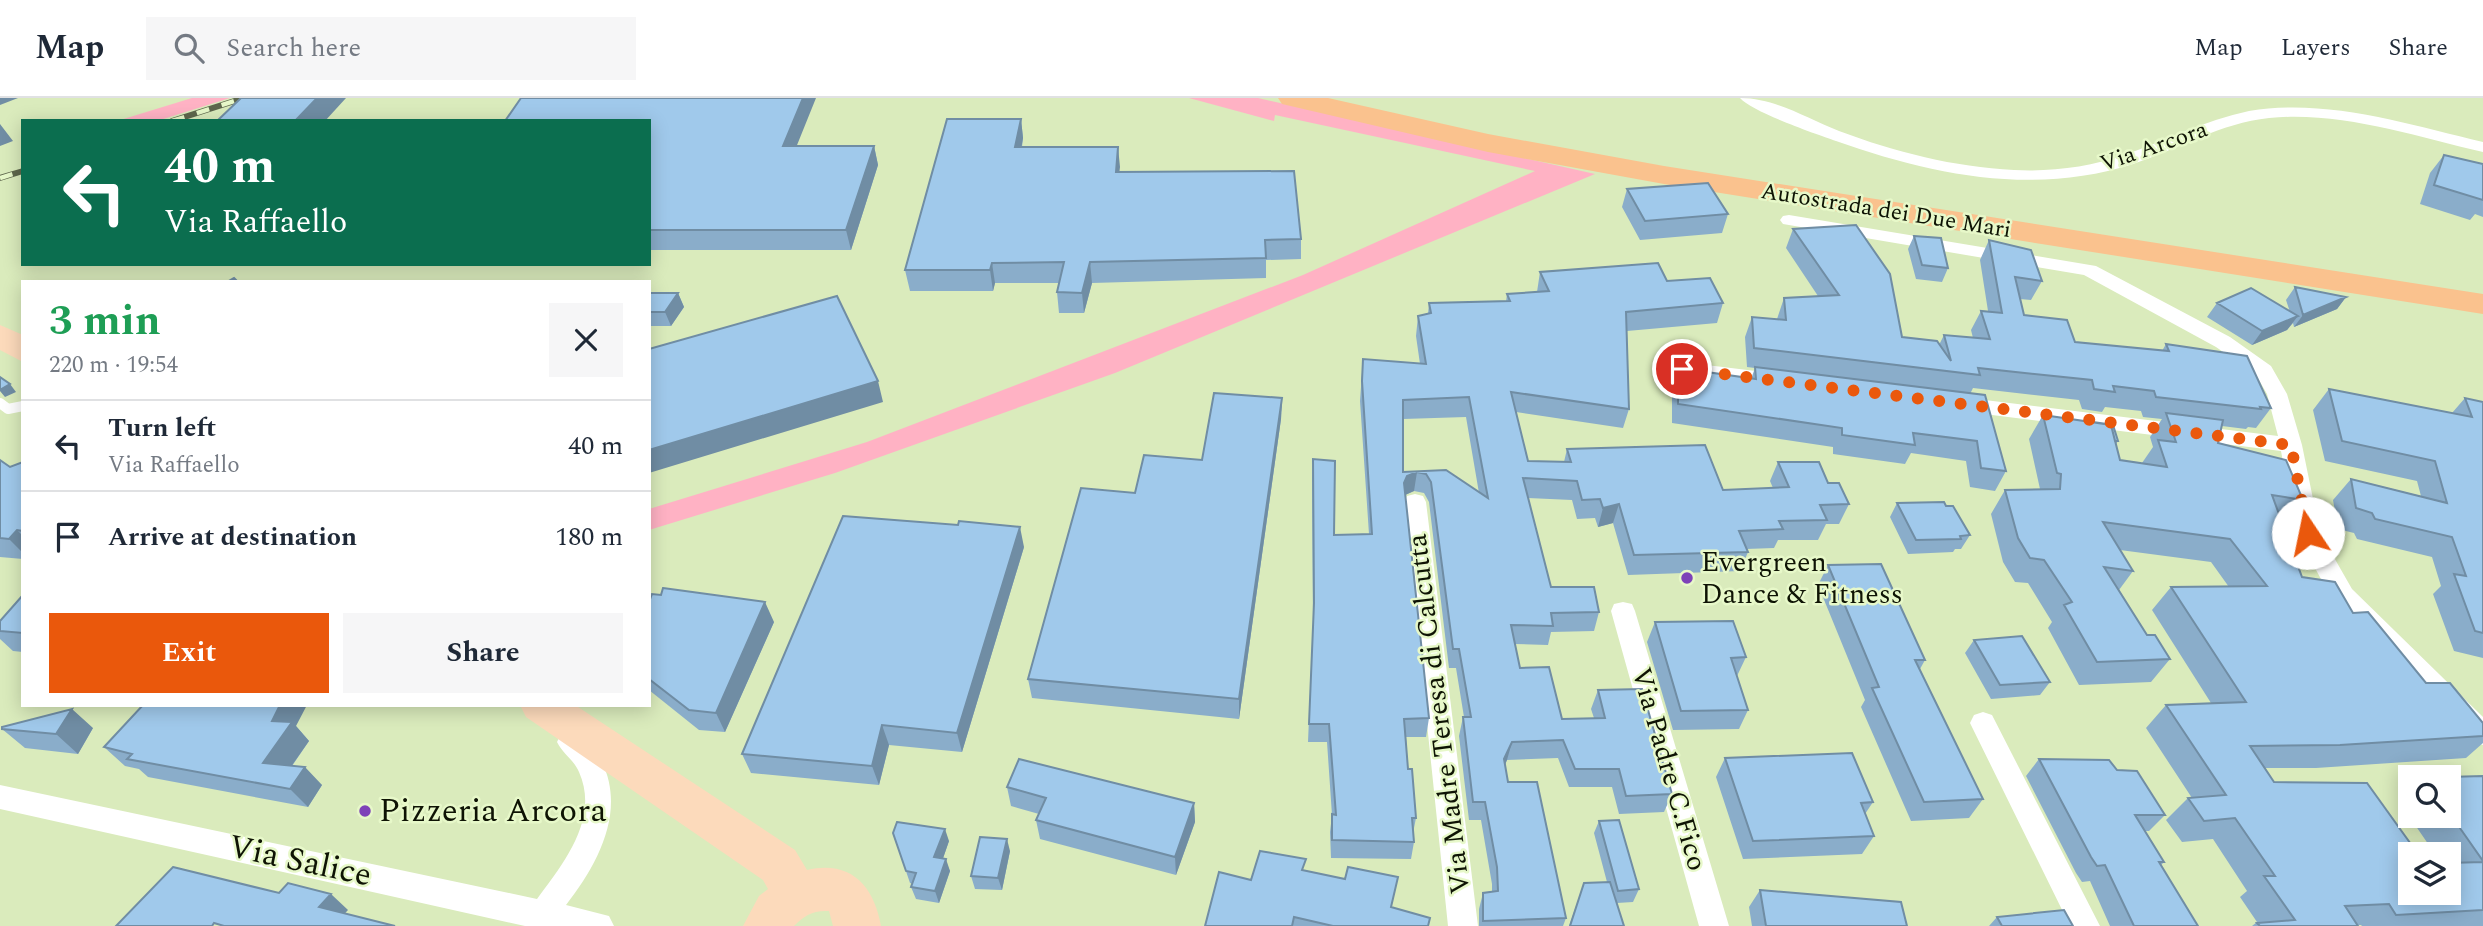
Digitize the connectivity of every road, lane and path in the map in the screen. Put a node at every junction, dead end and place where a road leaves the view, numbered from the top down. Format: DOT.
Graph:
graph roads {
  1 [pos="1292,98"];
  2 [pos="1345,98"];
  3 [pos="1748,98"];
  4 [pos="1780,113"];
  5 [pos="2483,147"];
  6 [pos="1582,154"];
  7 [pos="1674,170"];
  8 [pos="1789,220"];
  9 [pos="2483,289"];
  10 [pos="2483,304"];
  11 [pos="1682,369"];
  12 [pos="1807,385"];
  13 [pos="1945,402"];
  14 [pos="0,403"];
  15 [pos="21,406"];
  16 [pos="2291,445"];
  17 [pos="1415,502"];
  18 [pos="1623,611"];
  19 [pos="544,707"];
  20 [pos="1983,723"];
  21 [pos="2483,734"];
  22 [pos="2,800"];
  23 [pos="782,910"];
  24 [pos="540,919"];
  25 [pos="864,923"];
  26 [pos="600,926"];
  27 [pos="1463,926"];
  28 [pos="1714,926"];
  29 [pos="2085,926"];
  1 -- 6 [label="highway, Autostrada dei Due Mari"];
  2 -- 6 [label="highway, Autostrada dei Due Mari"];
  3 -- 4 [label="street, Via Arcora"];
  4 -- 5 [label="street, Via Arcora"];
  6 -- 7 [label="highway, Autostrada dei Due Mari"];
  7 -- 9 [label="highway, Autostrada dei Due Mari"];
  7 -- 10 [label="highway, Autostrada dei Due Mari"];
  8 -- 16 [label="street"];
  11 -- 12 [label="street"];
  13 -- 16 [label="street"];
  14 -- 15 [label="lane"];
  16 -- 21 [label="street"];
  17 -- 27 [label="street, Via Madre Teresa di Calcutta"];
  18 -- 28 [label="street, Via Padre C.Fico"];
  19 -- 23 [label="main road"];
  19 -- 24 [label="street"];
  20 -- 29 [label="street"];
  22 -- 24 [label="street, Via Salice"];
  23 -- 25 [label="main road"];
  24 -- 26 [label="street, Via Salice"];
}
